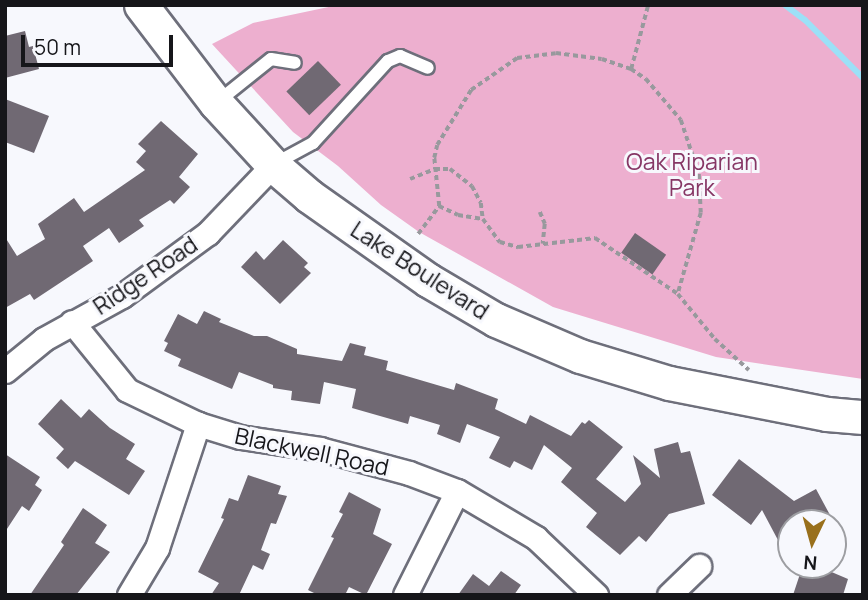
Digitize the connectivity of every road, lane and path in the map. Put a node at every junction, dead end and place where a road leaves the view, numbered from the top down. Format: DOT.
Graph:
graph roads {
  1 [pos="141,5"];
  2 [pos="648,5"];
  3 [pos="295,63"];
  4 [pos="428,68"];
  5 [pos="631,69"];
  6 [pos="216,103"];
  7 [pos="273,165"];
  8 [pos="435,169"];
  9 [pos="410,179"];
  10 [pos="439,206"];
  11 [pos="540,212"];
  12 [pos="483,219"];
  13 [pos="418,234"];
  14 [pos="543,244"];
  15 [pos="678,294"];
  16 [pos="72,322"];
  17 [pos="749,370"];
  18 [pos="5,371"];
  19 [pos="863,417"];
  20 [pos="198,424"];
  21 [pos="457,491"];
  22 [pos="699,566"];
  23 [pos="129,595"];
  24 [pos="405,595"];
  25 [pos="596,595"];
  26 [pos="669,595"];
  1 -- 6 [label="main road, Lake Boulevard"];
  2 -- 5 [label="path"];
  3 -- 6 [label="lane"];
  4 -- 7 [label="lane"];
  5 -- 8 [label="path"];
  5 -- 15 [label="path"];
  6 -- 7 [label="main road, Lake Boulevard"];
  7 -- 16 [label="street, Ridge Road"];
  7 -- 19 [label="main road, Lake Boulevard"];
  8 -- 9 [label="path"];
  8 -- 10 [label="path"];
  8 -- 12 [label="path"];
  10 -- 12 [label="path"];
  10 -- 13 [label="path"];
  11 -- 14 [label="path"];
  12 -- 14 [label="path"];
  14 -- 15 [label="path"];
  15 -- 17 [label="path"];
  16 -- 18 [label="street, Ridge Road"];
  16 -- 20 [label="street, Blackwell Road"];
  20 -- 21 [label="street, Blackwell Road"];
  20 -- 23 [label="street"];
  21 -- 24 [label="street"];
  21 -- 25 [label="street, Blackwell Road"];
  22 -- 26 [label="street"];
}
